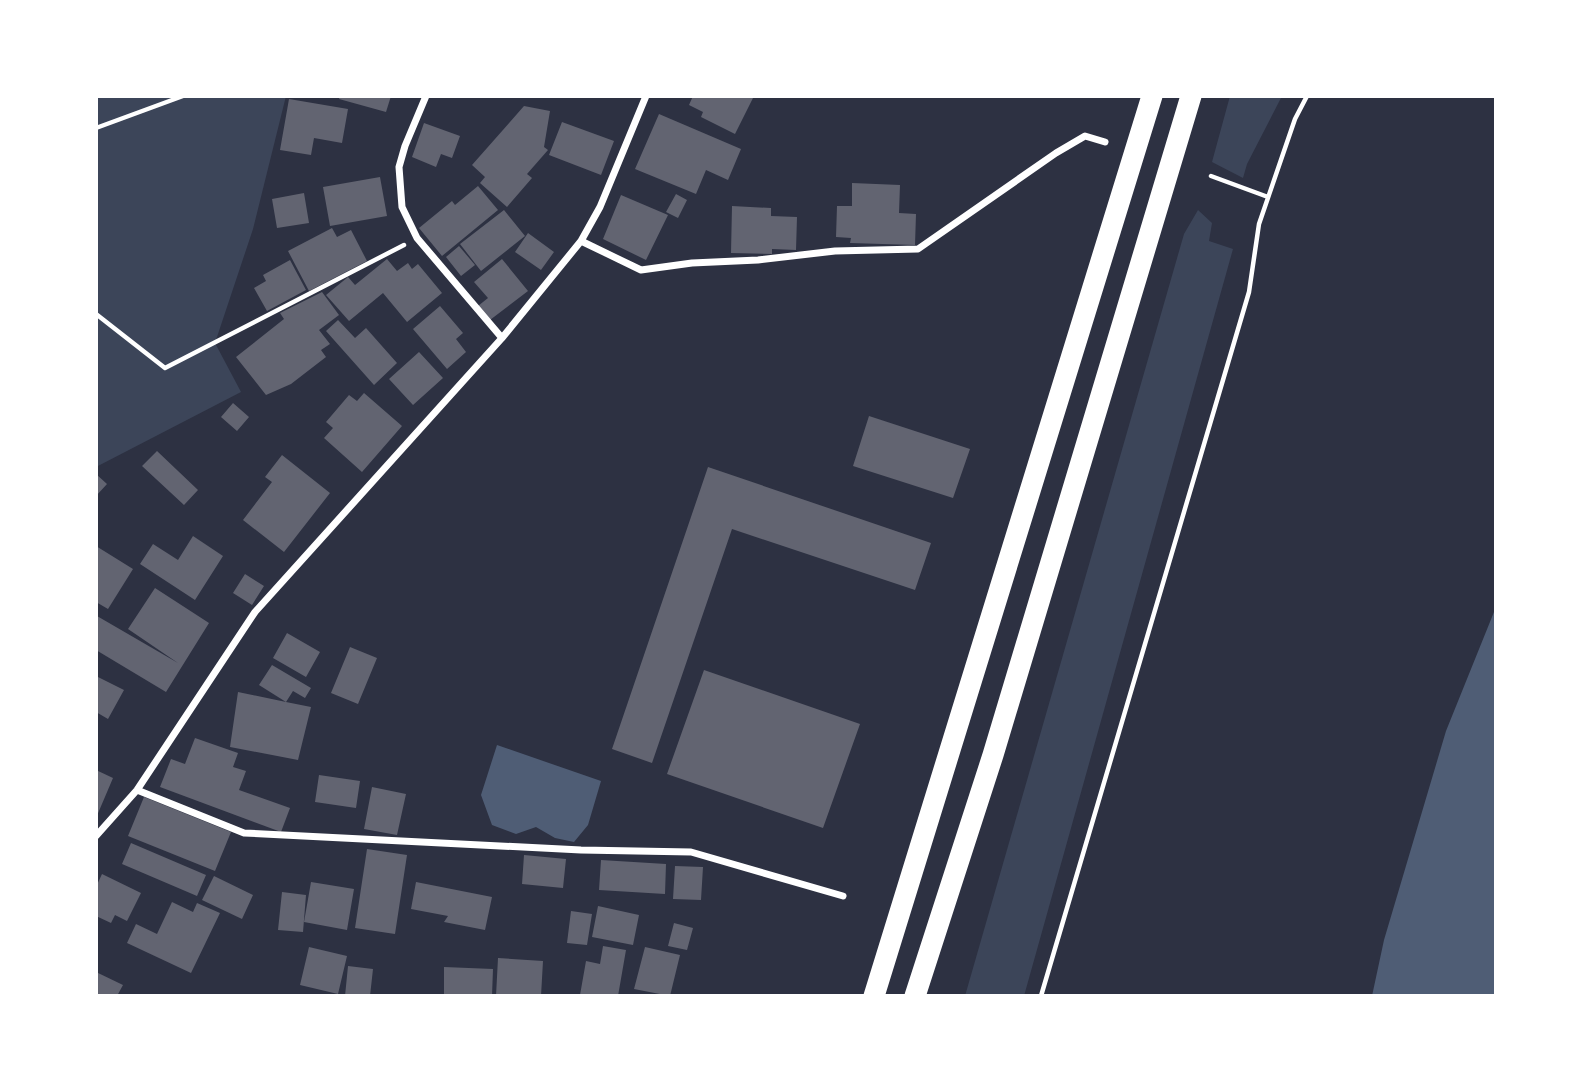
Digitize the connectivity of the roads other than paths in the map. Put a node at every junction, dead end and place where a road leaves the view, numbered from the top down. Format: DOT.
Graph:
graph roads {
  1 [pos="426,96"];
  2 [pos="646,96"];
  3 [pos="1152,96"];
  4 [pos="1191,96"];
  5 [pos="1105,142"];
  6 [pos="581,240"];
  7 [pos="502,338"];
  8 [pos="137,790"];
  9 [pos="96,837"];
  10 [pos="843,896"];
  11 [pos="874,996"];
  12 [pos="915,996"];
  1 -- 7 [label="street"];
  2 -- 6 [label="street"];
  3 -- 11 [label="highway"];
  4 -- 12 [label="highway"];
  5 -- 6 [label="street"];
  6 -- 7 [label="street"];
  7 -- 8 [label="street"];
  8 -- 9 [label="street"];
  8 -- 10 [label="street"];
}
